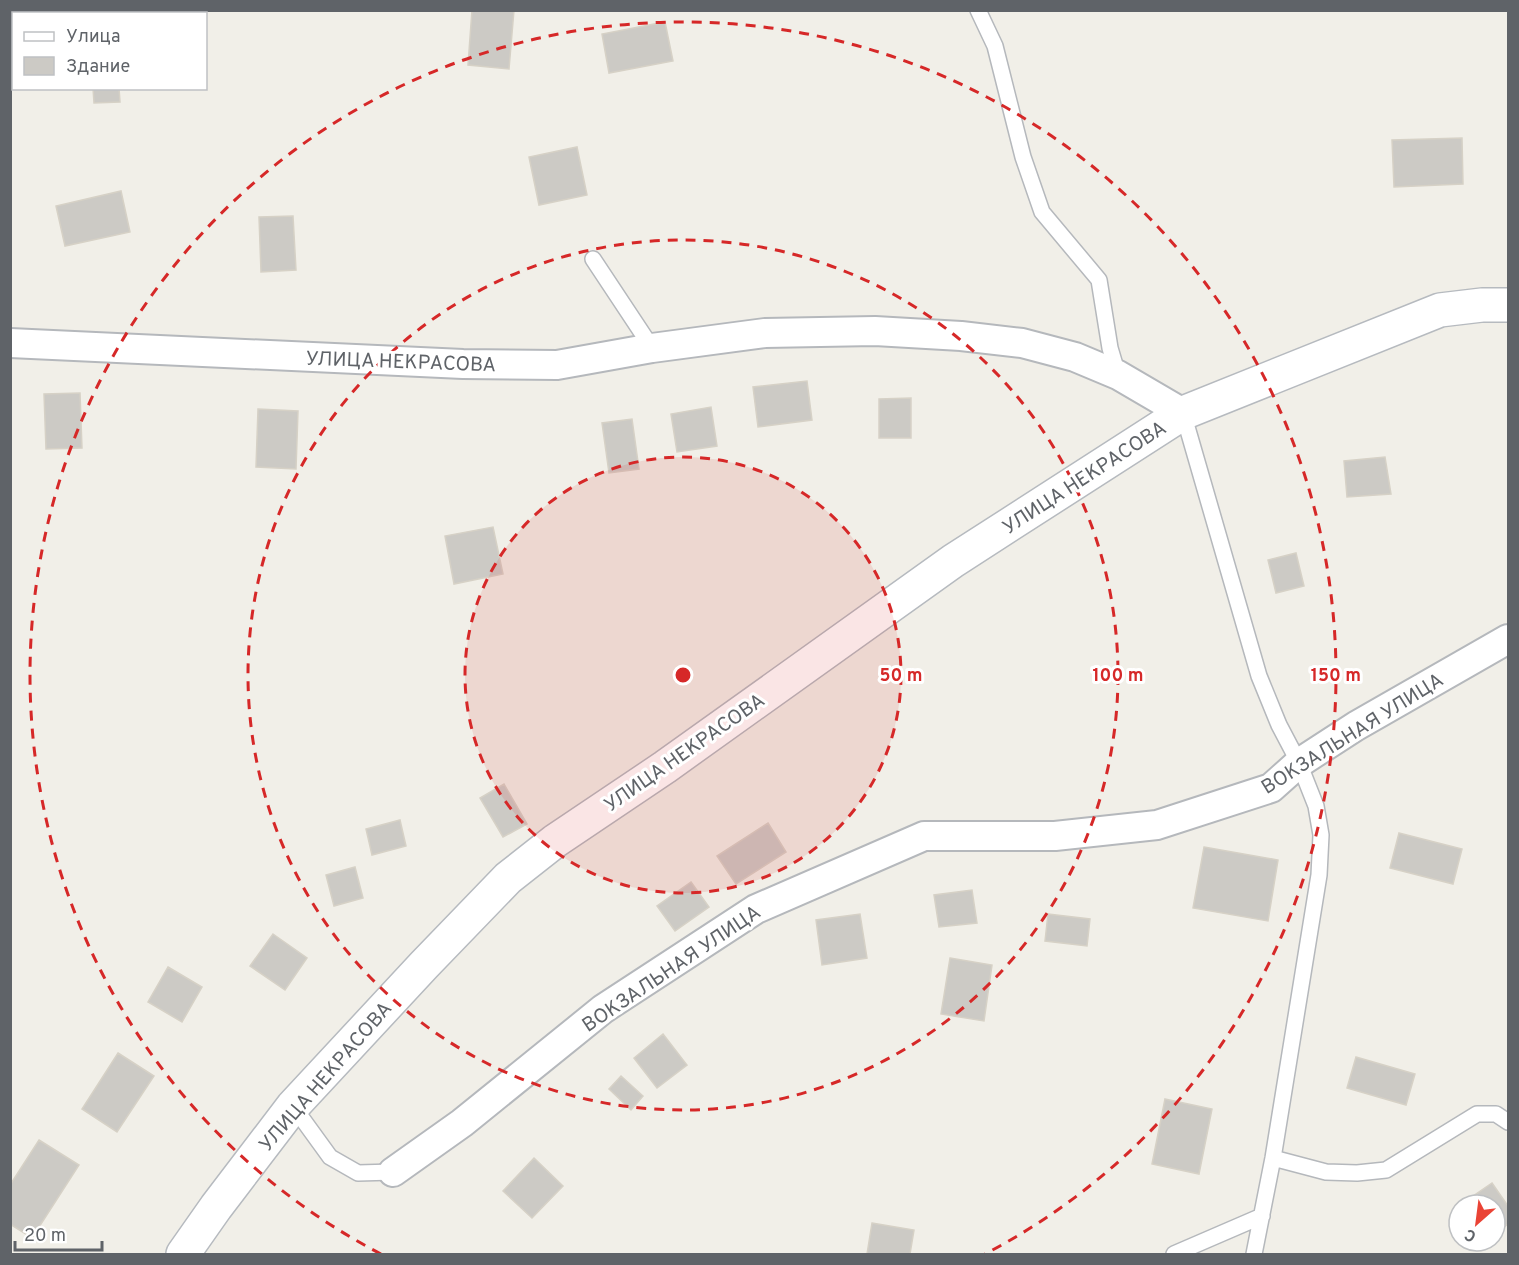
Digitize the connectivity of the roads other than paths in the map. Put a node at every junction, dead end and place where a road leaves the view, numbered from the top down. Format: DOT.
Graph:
graph roads {
  1 [pos="978,10"];
  2 [pos="593,260"];
  3 [pos="1509,305"];
  4 [pos="10,343"];
  5 [pos="652,348"];
  6 [pos="1118,375"];
  7 [pos="1183,414"];
  8 [pos="1509,639"];
  9 [pos="1299,764"];
  10 [pos="293,1106"];
  11 [pos="1509,1122"];
  12 [pos="1273,1158"];
  13 [pos="393,1172"];
  14 [pos="1262,1216"];
  15 [pos="183,1254"];
  16 [pos="1174,1254"];
  17 [pos="1254,1254"];
  1 -- 6 [label="lane"];
  2 -- 5 [label="lane"];
  3 -- 7 [label="main road"];
  4 -- 5 [label="street, УЛИЦА НЕКРАСОВА"];
  5 -- 6 [label="street, УЛИЦА НЕКРАСОВА"];
  6 -- 7 [label="street, УЛИЦА НЕКРАСОВА"];
  7 -- 9 [label="lane"];
  7 -- 10 [label="main road, УЛИЦА НЕКРАСОВА"];
  8 -- 9 [label="street, ВОКЗАЛЬНАЯ УЛИЦА"];
  9 -- 12 [label="lane"];
  9 -- 13 [label="street, ВОКЗАЛЬНАЯ УЛИЦА"];
  10 -- 13 [label="lane"];
  10 -- 15 [label="main road, УЛИЦА НЕКРАСОВА"];
  11 -- 12 [label="lane"];
  12 -- 14 [label="lane"];
  14 -- 16 [label="lane"];
  14 -- 17 [label="lane"];
}
